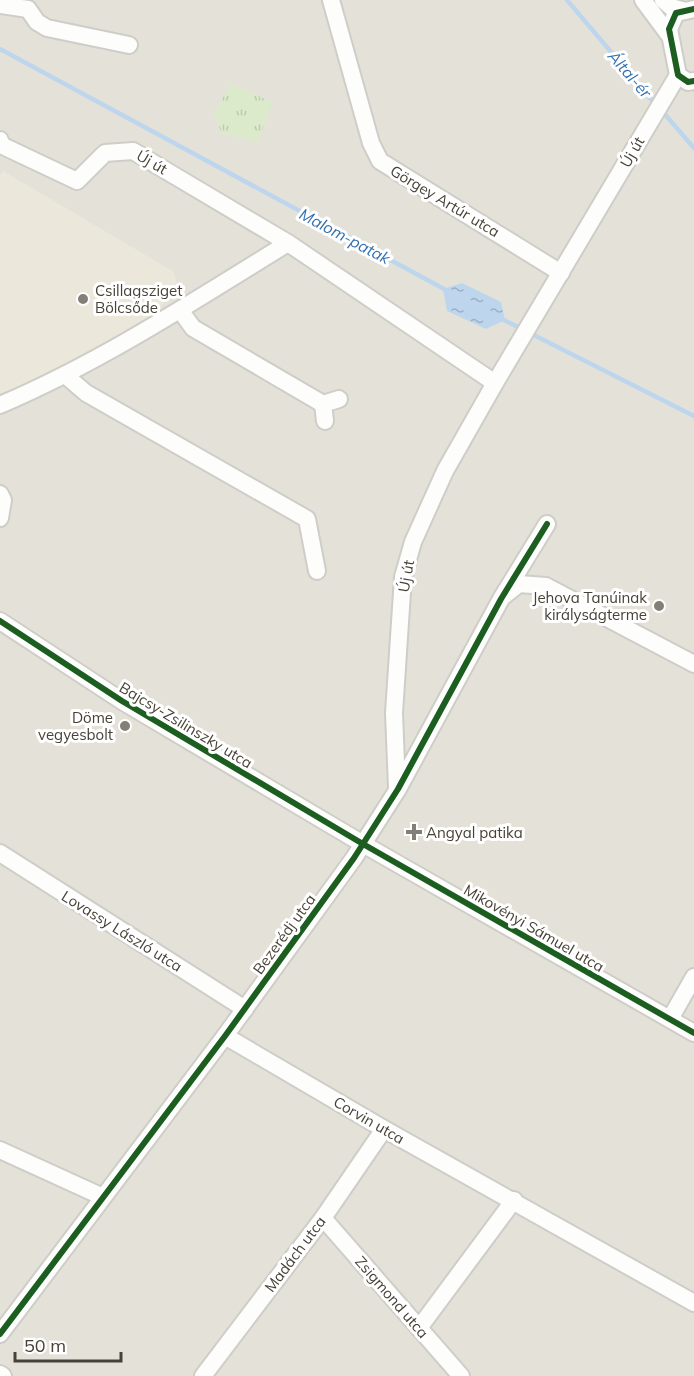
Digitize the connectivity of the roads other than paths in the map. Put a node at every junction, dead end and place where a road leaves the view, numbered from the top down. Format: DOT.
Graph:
graph roads {
  1 [pos="331,0"];
  2 [pos="643,0"];
  3 [pos="663,0"];
  4 [pos="0,5"];
  5 [pos="690,9"];
  6 [pos="669,35"];
  7 [pos="129,45"];
  8 [pos="690,79"];
  9 [pos="0,144"];
  10 [pos="288,243"];
  11 [pos="561,273"];
  12 [pos="180,310"];
  13 [pos="65,375"];
  14 [pos="495,383"];
  15 [pos="0,405"];
  16 [pos="329,408"];
  17 [pos="0,494"];
  18 [pos="0,518"];
  19 [pos="548,524"];
  20 [pos="317,571"];
  21 [pos="501,599"];
  22 [pos="0,621"];
  23 [pos="694,664"];
  24 [pos="398,789"];
  25 [pos="363,844"];
  26 [pos="0,853"];
  27 [pos="694,977"];
  28 [pos="245,1009"];
  29 [pos="670,1019"];
  30 [pos="694,1033"];
  31 [pos="225,1036"];
  32 [pos="384,1129"];
  33 [pos="0,1150"];
  34 [pos="103,1197"];
  35 [pos="514,1200"];
  36 [pos="323,1218"];
  37 [pos="694,1303"];
  38 [pos="419,1328"];
  39 [pos="0,1334"];
  40 [pos="203,1376"];
  41 [pos="461,1376"];
  1 -- 11 [label="street, Görgey Artúr utca"];
  2 -- 6 [label="street"];
  3 -- 5 [label="street"];
  4 -- 7 [label="street"];
  5 -- 6 [label="street"];
  6 -- 8 [label="street"];
  8 -- 11 [label="street, Új út"];
  9 -- 10 [label="street, Új út"];
  10 -- 12 [label="street"];
  10 -- 14 [label="street, Új út"];
  11 -- 14 [label="street, Új út"];
  12 -- 13 [label="street"];
  12 -- 16 [label="street"];
  13 -- 15 [label="street"];
  13 -- 20 [label="street"];
  14 -- 24 [label="street, Új út"];
  17 -- 18 [label="street"];
  19 -- 21 [label="street, Bezerédj utca"];
  21 -- 23 [label="street"];
  21 -- 24 [label="street, Bezerédj utca"];
  22 -- 25 [label="street, Bajcsy-Zsilinszky utca"];
  24 -- 25 [label="street, Bezerédj utca"];
  25 -- 28 [label="street, Bezerédj utca"];
  25 -- 29 [label="street, Mikovényi Sámuel utca"];
  26 -- 28 [label="street, Lovassy László utca"];
  27 -- 29 [label="street"];
  28 -- 31 [label="street, Bezerédj utca"];
  29 -- 30 [label="street, Mikovényi Sámuel utca"];
  31 -- 32 [label="street, Corvin utca"];
  31 -- 34 [label="street, Bezerédj utca"];
  32 -- 35 [label="street, Corvin utca"];
  32 -- 36 [label="street, Madách utca"];
  33 -- 34 [label="street"];
  34 -- 39 [label="street, Bezerédj utca"];
  35 -- 37 [label="street, Corvin utca"];
  35 -- 38 [label="street"];
  36 -- 38 [label="street, Zsigmond utca"];
  36 -- 40 [label="street, Madách utca"];
  38 -- 41 [label="street, Zsigmond utca"];
}
